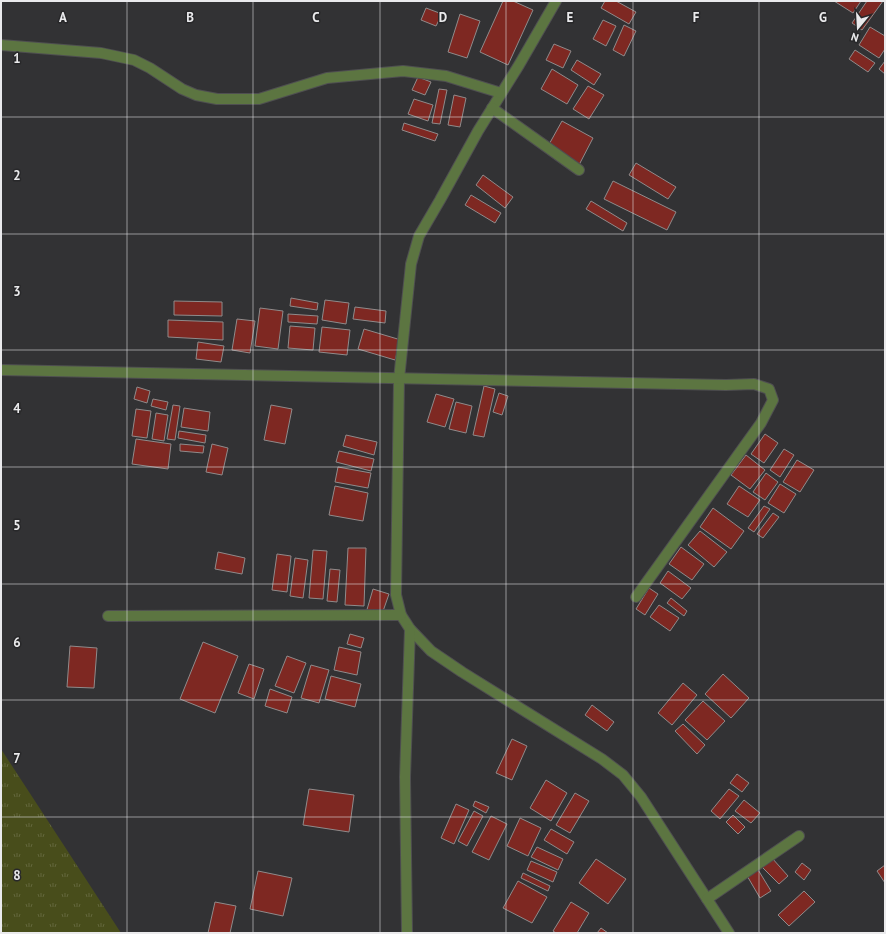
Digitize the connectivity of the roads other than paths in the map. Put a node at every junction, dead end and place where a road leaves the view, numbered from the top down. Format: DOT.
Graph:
graph roads {
  1 [pos="556,1"];
  2 [pos="1,45"];
  3 [pos="502,93"];
  4 [pos="492,108"];
  5 [pos="579,170"];
  6 [pos="1,370"];
  7 [pos="399,379"];
  8 [pos="636,597"];
  9 [pos="400,615"];
  10 [pos="108,616"];
  11 [pos="410,629"];
  12 [pos="799,836"];
  13 [pos="707,899"];
  14 [pos="407,933"];
  15 [pos="729,933"];
  1 -- 3 [label="street"];
  2 -- 3 [label="street"];
  3 -- 4 [label="street"];
  4 -- 5 [label="street"];
  4 -- 7 [label="street"];
  6 -- 7 [label="street"];
  7 -- 8 [label="street"];
  7 -- 9 [label="street"];
  9 -- 10 [label="street"];
  9 -- 11 [label="street"];
  11 -- 13 [label="street"];
  11 -- 14 [label="street"];
  12 -- 13 [label="street"];
  13 -- 15 [label="street"];
}
